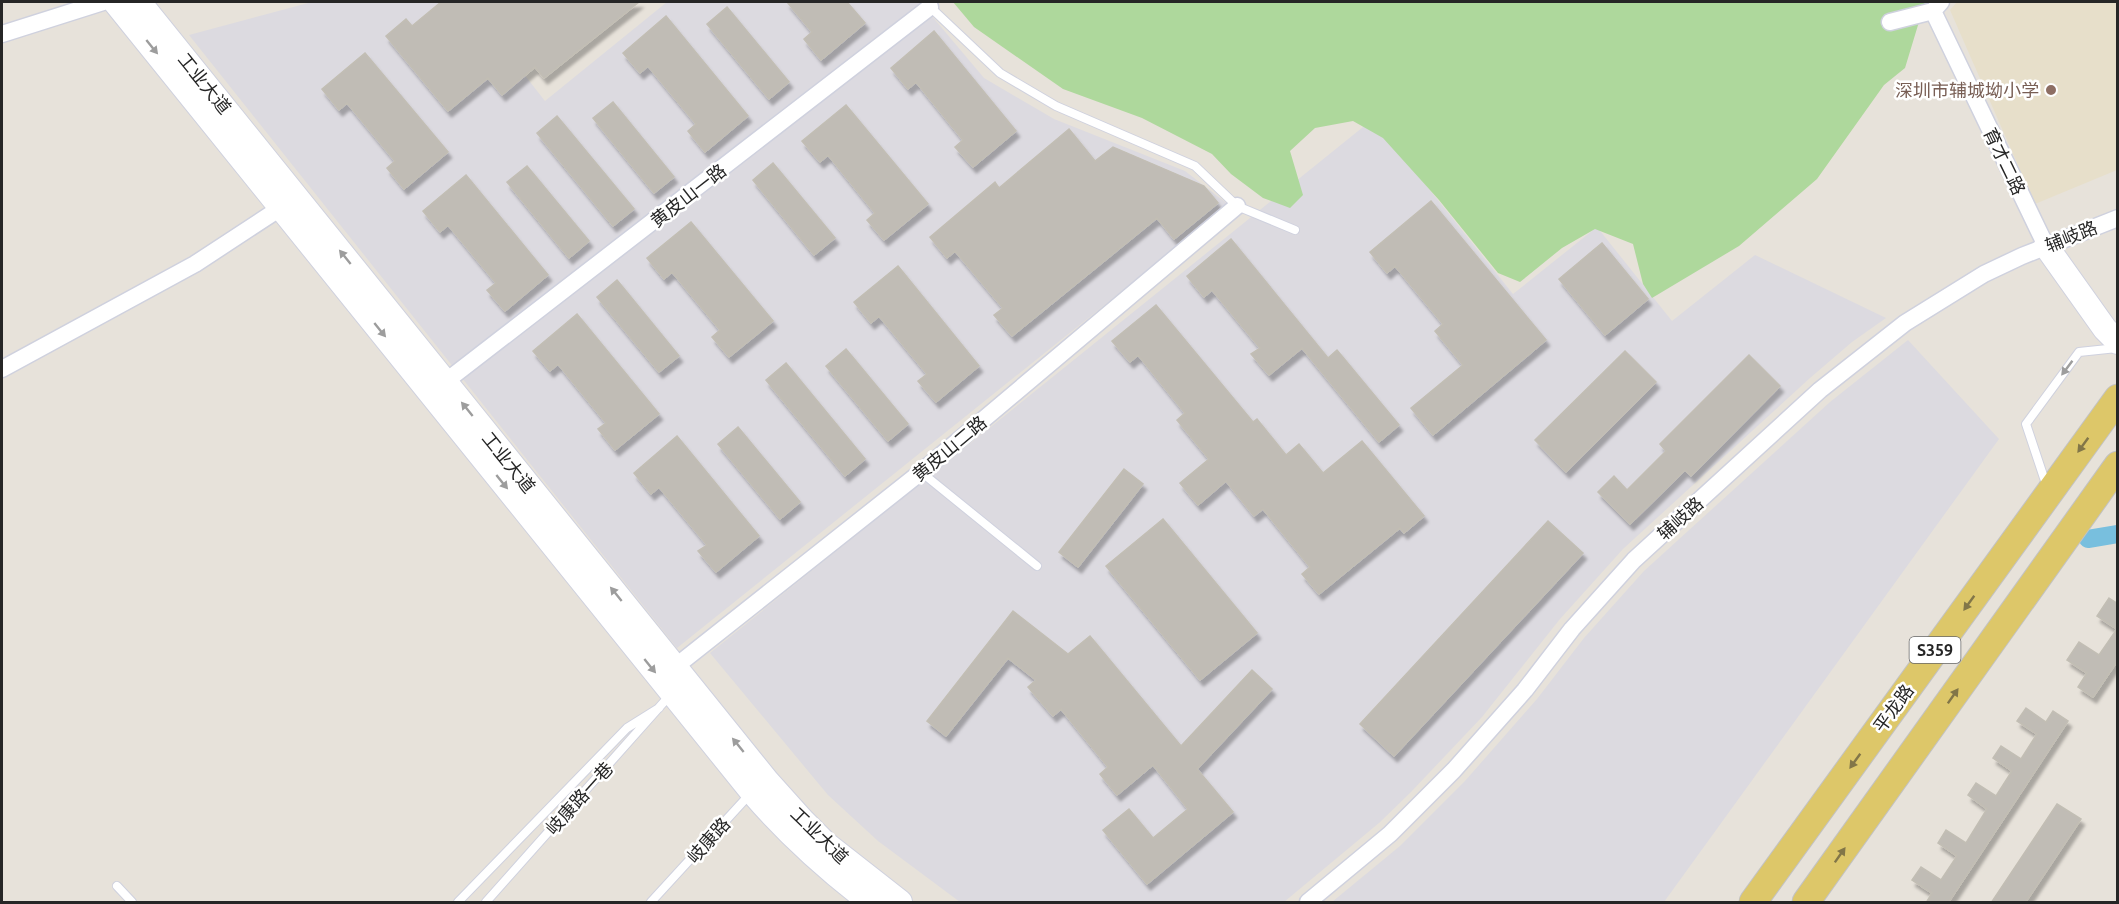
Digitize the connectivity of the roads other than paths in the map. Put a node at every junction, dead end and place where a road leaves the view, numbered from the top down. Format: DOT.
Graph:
graph roads {
  1 [pos="103,2"];
  2 [pos="115,2"];
  3 [pos="139,2"];
  4 [pos="928,4"];
  5 [pos="1937,6"];
  6 [pos="1890,22"];
  7 [pos="2,34"];
  8 [pos="289,202"];
  9 [pos="1238,206"];
  10 [pos="2118,218"];
  11 [pos="1295,230"];
  12 [pos="2046,246"];
  13 [pos="2118,342"];
  14 [pos="2118,348"];
  15 [pos="2,369"];
  16 [pos="445,382"];
  17 [pos="2118,398"];
  18 [pos="2118,465"];
  19 [pos="921,472"];
  20 [pos="2118,487"];
  21 [pos="2049,493"];
  22 [pos="2074,525"];
  23 [pos="1037,566"];
  24 [pos="675,668"];
  25 [pos="665,700"];
  26 [pos="760,786"];
  27 [pos="117,886"];
  28 [pos="132,903"];
  29 [pos="458,903"];
  30 [pos="486,903"];
  31 [pos="651,903"];
  32 [pos="870,903"];
  33 [pos="900,903"];
  34 [pos="1308,903"];
  35 [pos="1753,903"];
  36 [pos="1806,903"];
  1 -- 7 [label="street"];
  2 -- 8 [label="street, 工业大道, one-way"];
  3 -- 8 [label="street, 工业大道"];
  4 -- 9 [label="lane"];
  4 -- 16 [label="street, 黄皮山一路"];
  5 -- 6 [label="street"];
  5 -- 12 [label="street, 育才二路"];
  8 -- 15 [label="street"];
  16 -- 8 [label="street, 工业大道, one-way"];
  8 -- 25 [label="street, 工业大道, one-way"];
  9 -- 11 [label="lane"];
  9 -- 19 [label="street, 黄皮山二路"];
  10 -- 12 [label="street, 辅岐路"];
  12 -- 13 [label="street"];
  12 -- 34 [label="street, 辅岐路"];
  14 -- 21 [label="lane, one-way"];
  24 -- 16 [label="street, 工业大道, one-way"];
  17 -- 21 [label="main road, 平龙路 / S359, one-way"];
  18 -- 22 [label="main road, S359"];
  19 -- 23 [label="lane"];
  19 -- 24 [label="street, 黄皮山二路"];
  20 -- 22 [label="main road"];
  21 -- 35 [label="main road, 平龙路 / S359, one-way"];
  36 -- 22 [label="main road, S359, one-way"];
  24 -- 25 [label="street"];
  26 -- 24 [label="street, 工业大道, one-way"];
  25 -- 26 [label="street, 工业大道"];
  25 -- 29 [label="lane"];
  25 -- 30 [label="lane, 岐康路一巷"];
  26 -- 31 [label="lane, 岐康路"];
  26 -- 32 [label="street, 工业大道"];
  26 -- 33 [label="street, 工业大道"];
  27 -- 28 [label="lane"];
}
